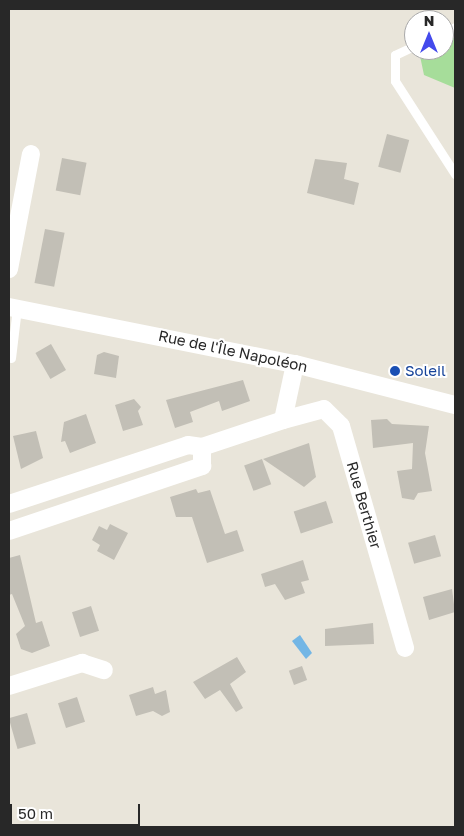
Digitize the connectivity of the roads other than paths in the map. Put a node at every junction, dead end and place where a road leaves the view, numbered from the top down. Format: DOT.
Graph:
graph roads {
  1 [pos="404,51"];
  2 [pos="31,154"];
  3 [pos="455,174"];
  4 [pos="9,269"];
  5 [pos="13,307"];
  6 [pos="11,358"];
  7 [pos="295,364"];
  8 [pos="455,405"];
  9 [pos="283,420"];
  10 [pos="202,447"];
  11 [pos="9,504"];
  12 [pos="9,531"];
  13 [pos="405,648"];
  14 [pos="104,670"];
  15 [pos="9,686"];
  1 -- 3 [label="lane"];
  2 -- 4 [label="street"];
  5 -- 6 [label="lane"];
  5 -- 7 [label="street, Rue de l'Île Napoléon"];
  7 -- 8 [label="street, Rue de l'Île Napoléon"];
  7 -- 9 [label="street"];
  9 -- 10 [label="street, Rue Berthier"];
  9 -- 13 [label="street, Rue Berthier"];
  10 -- 11 [label="street, Rue Berthier"];
  10 -- 12 [label="street"];
  14 -- 15 [label="street"];
}
